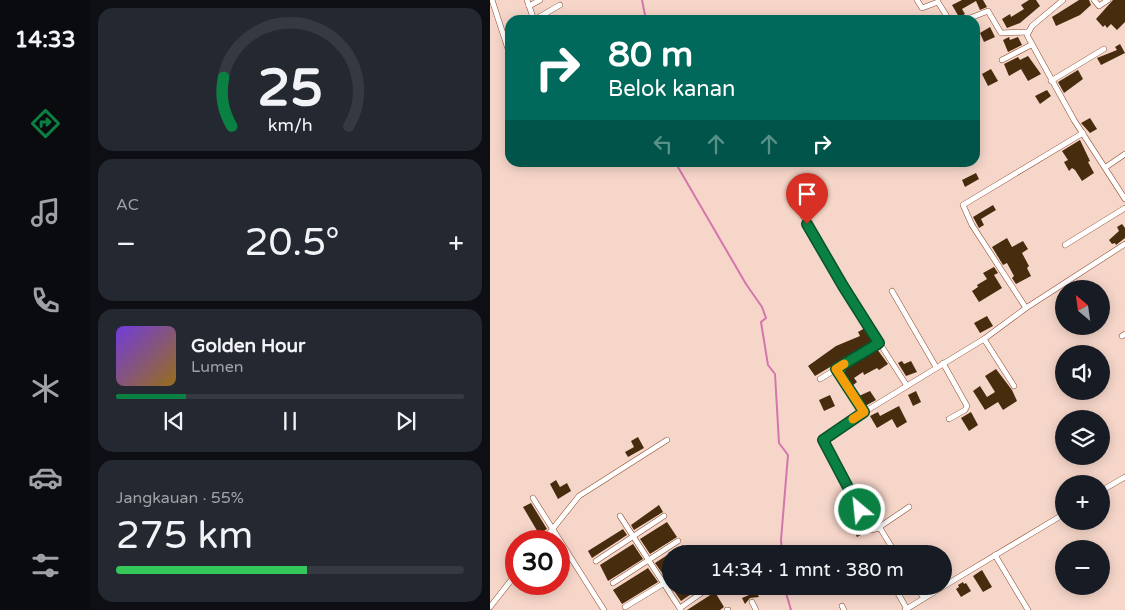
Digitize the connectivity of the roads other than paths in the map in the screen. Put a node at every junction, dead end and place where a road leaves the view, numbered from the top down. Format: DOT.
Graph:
graph roads {
  1 [pos="492,0"];
  2 [pos="527,0"];
  3 [pos="540,0"];
  4 [pos="917,0"];
  5 [pos="1063,0"];
  6 [pos="1094,0"];
  7 [pos="1108,0"];
  8 [pos="560,5"];
  9 [pos="529,6"];
  10 [pos="532,15"];
  11 [pos="543,15"];
  12 [pos="946,15"];
  13 [pos="978,15"];
  14 [pos="1028,32"];
  15 [pos="505,40"];
  16 [pos="1031,45"];
  17 [pos="1104,49"];
  18 [pos="1002,60"];
  19 [pos="1051,81"];
  20 [pos="1083,132"];
  21 [pos="1125,154"];
  22 [pos="1106,167"];
  23 [pos="790,193"];
  24 [pos="1125,199"];
  25 [pos="1125,208"];
  26 [pos="1125,244"];
  27 [pos="1065,245"];
  28 [pos="892,291"];
  29 [pos="1026,308"];
  30 [pos="984,339"];
  31 [pos="879,343"];
  32 [pos="943,363"];
  33 [pos="936,367"];
  34 [pos="836,369"];
  35 [pos="820,379"];
  36 [pos="907,386"];
  37 [pos="1014,386"];
  38 [pos="864,412"];
  39 [pos="949,419"];
  40 [pos="667,440"];
  41 [pos="1125,477"];
  42 [pos="1110,486"];
  43 [pos="533,498"];
  44 [pos="909,507"];
  45 [pos="620,516"];
  46 [pos="664,516"];
  47 [pos="1055,519"];
  48 [pos="553,528"];
  49 [pos="878,528"];
  50 [pos="632,538"];
  51 [pos="678,541"];
  52 [pos="890,545"];
  53 [pos="995,555"];
  54 [pos="596,561"];
  55 [pos="648,561"];
  56 [pos="662,581"];
  57 [pos="952,581"];
  58 [pos="613,583"];
  59 [pos="662,585"];
  60 [pos="505,588"];
  61 [pos="671,595"];
  62 [pos="699,595"];
  63 [pos="899,595"];
  64 [pos="922,595"];
  65 [pos="929,595"];
  66 [pos="924,598"];
  67 [pos="752,602"];
  68 [pos="490,607"];
  69 [pos="625,607"];
  70 [pos="681,609"];
  71 [pos="908,609"];
  72 [pos="604,610"];
  73 [pos="756,610"];
  74 [pos="1028,610"];
  1 -- 15 [label="street"];
  2 -- 9 [label="street"];
  3 -- 9 [label="street"];
  4 -- 12 [label="street"];
  5 -- 14 [label="street"];
  6 -- 7 [label="street"];
  8 -- 11 [label="street"];
  9 -- 10 [label="street"];
  13 -- 14 [label="street"];
  14 -- 16 [label="street"];
  16 -- 18 [label="street"];
  16 -- 19 [label="street"];
  17 -- 19 [label="street"];
  19 -- 20 [label="street"];
  20 -- 22 [label="street"];
  20 -- 29 [label="street"];
  21 -- 22 [label="street"];
  22 -- 24 [label="street"];
  23 -- 31 [label="street"];
  25 -- 27 [label="street"];
  26 -- 29 [label="street"];
  28 -- 33 [label="street"];
  29 -- 30 [label="street"];
  30 -- 32 [label="street"];
  30 -- 37 [label="street"];
  31 -- 34 [label="street"];
  31 -- 36 [label="street"];
  32 -- 33 [label="street"];
  32 -- 39 [label="street"];
  33 -- 36 [label="street"];
  34 -- 35 [label="street"];
  34 -- 38 [label="street"];
  36 -- 38 [label="street"];
  38 -- 49 [label="street"];
  40 -- 48 [label="street"];
  41 -- 42 [label="street"];
  43 -- 48 [label="street"];
  44 -- 49 [label="street"];
  45 -- 50 [label="street"];
  46 -- 50 [label="street"];
  47 -- 53 [label="street"];
  48 -- 72 [label="street"];
  49 -- 52 [label="street"];
  50 -- 54 [label="street"];
  50 -- 55 [label="street"];
  51 -- 55 [label="street"];
  53 -- 57 [label="street"];
  53 -- 74 [label="street"];
  55 -- 56 [label="street"];
  55 -- 58 [label="street"];
  59 -- 69 [label="street"];
  60 -- 68 [label="street"];
  61 -- 70 [label="street"];
  62 -- 70 [label="street"];
  63 -- 71 [label="street"];
  64 -- 66 [label="street"];
  65 -- 66 [label="street"];
  66 -- 71 [label="street"];
  67 -- 73 [label="street"];
}
